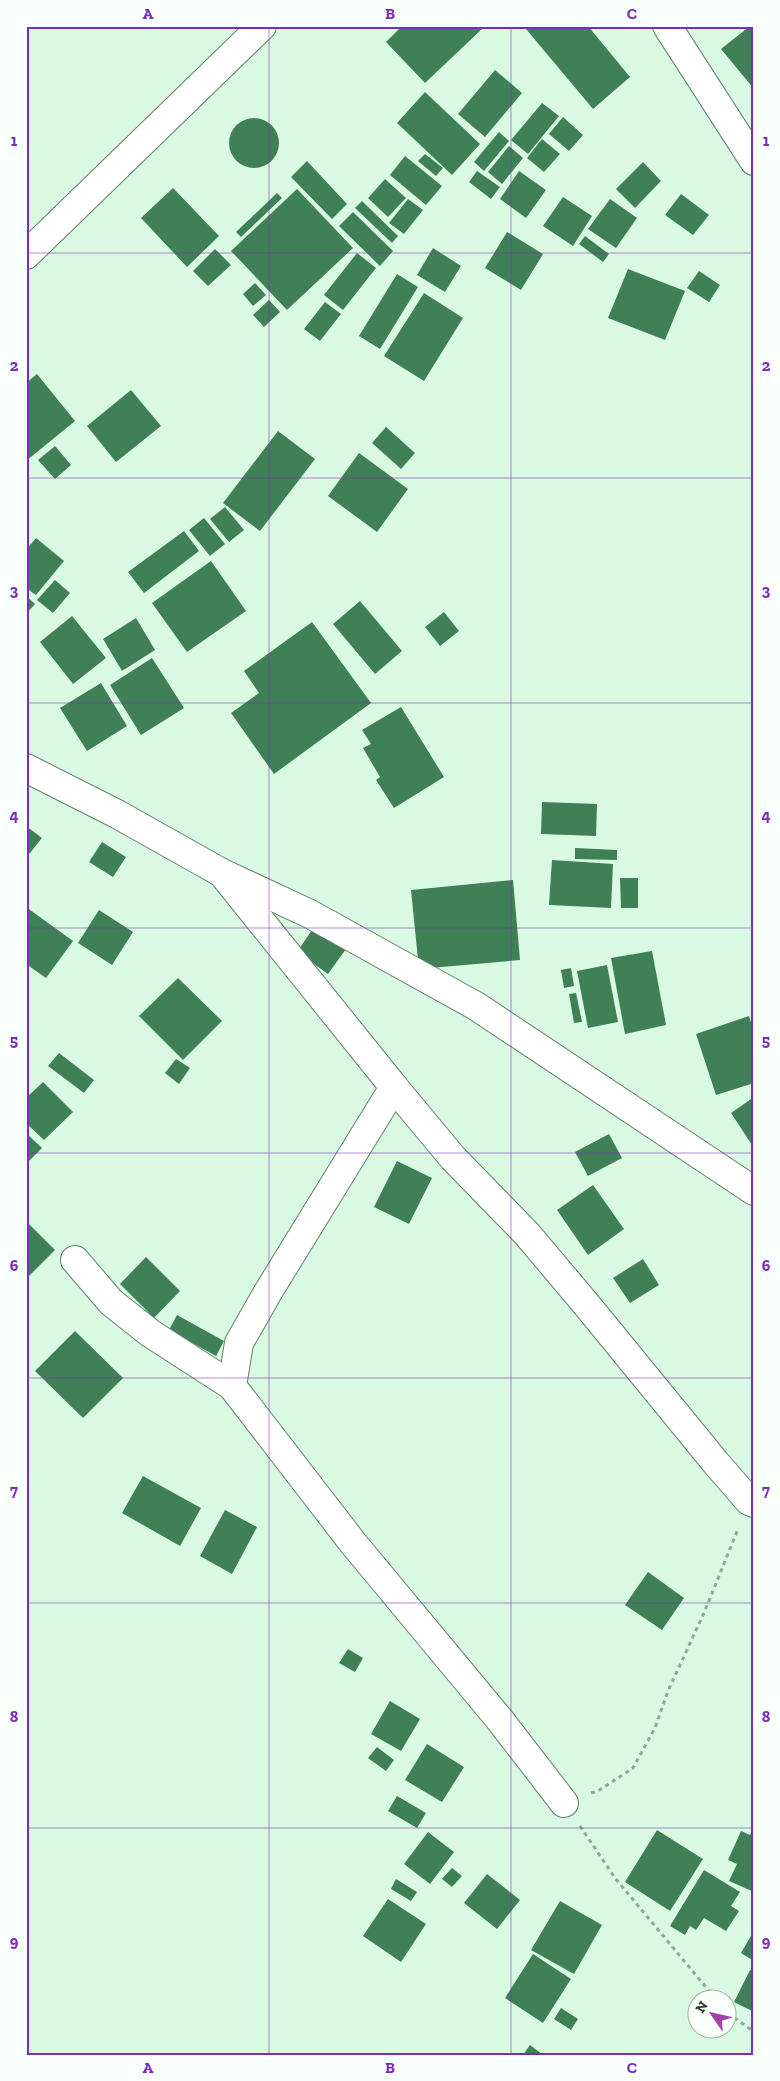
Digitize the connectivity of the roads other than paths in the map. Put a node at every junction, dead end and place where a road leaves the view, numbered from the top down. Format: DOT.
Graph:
graph roads {
  1 [pos="262,26"];
  2 [pos="667,26"];
  3 [pos="754,161"];
  4 [pos="26,254"];
  5 [pos="26,768"];
  6 [pos="222,873"];
  7 [pos="394,1087"];
  8 [pos="754,1191"];
  9 [pos="74,1260"];
  10 [pos="232,1386"];
  11 [pos="751,1502"];
  12 [pos="564,1803"];
  1 -- 4 [label="street"];
  2 -- 3 [label="street"];
  5 -- 6 [label="street"];
  6 -- 7 [label="street"];
  6 -- 8 [label="street"];
  7 -- 10 [label="street"];
  7 -- 11 [label="street"];
  9 -- 10 [label="street"];
  10 -- 12 [label="street"];
}
